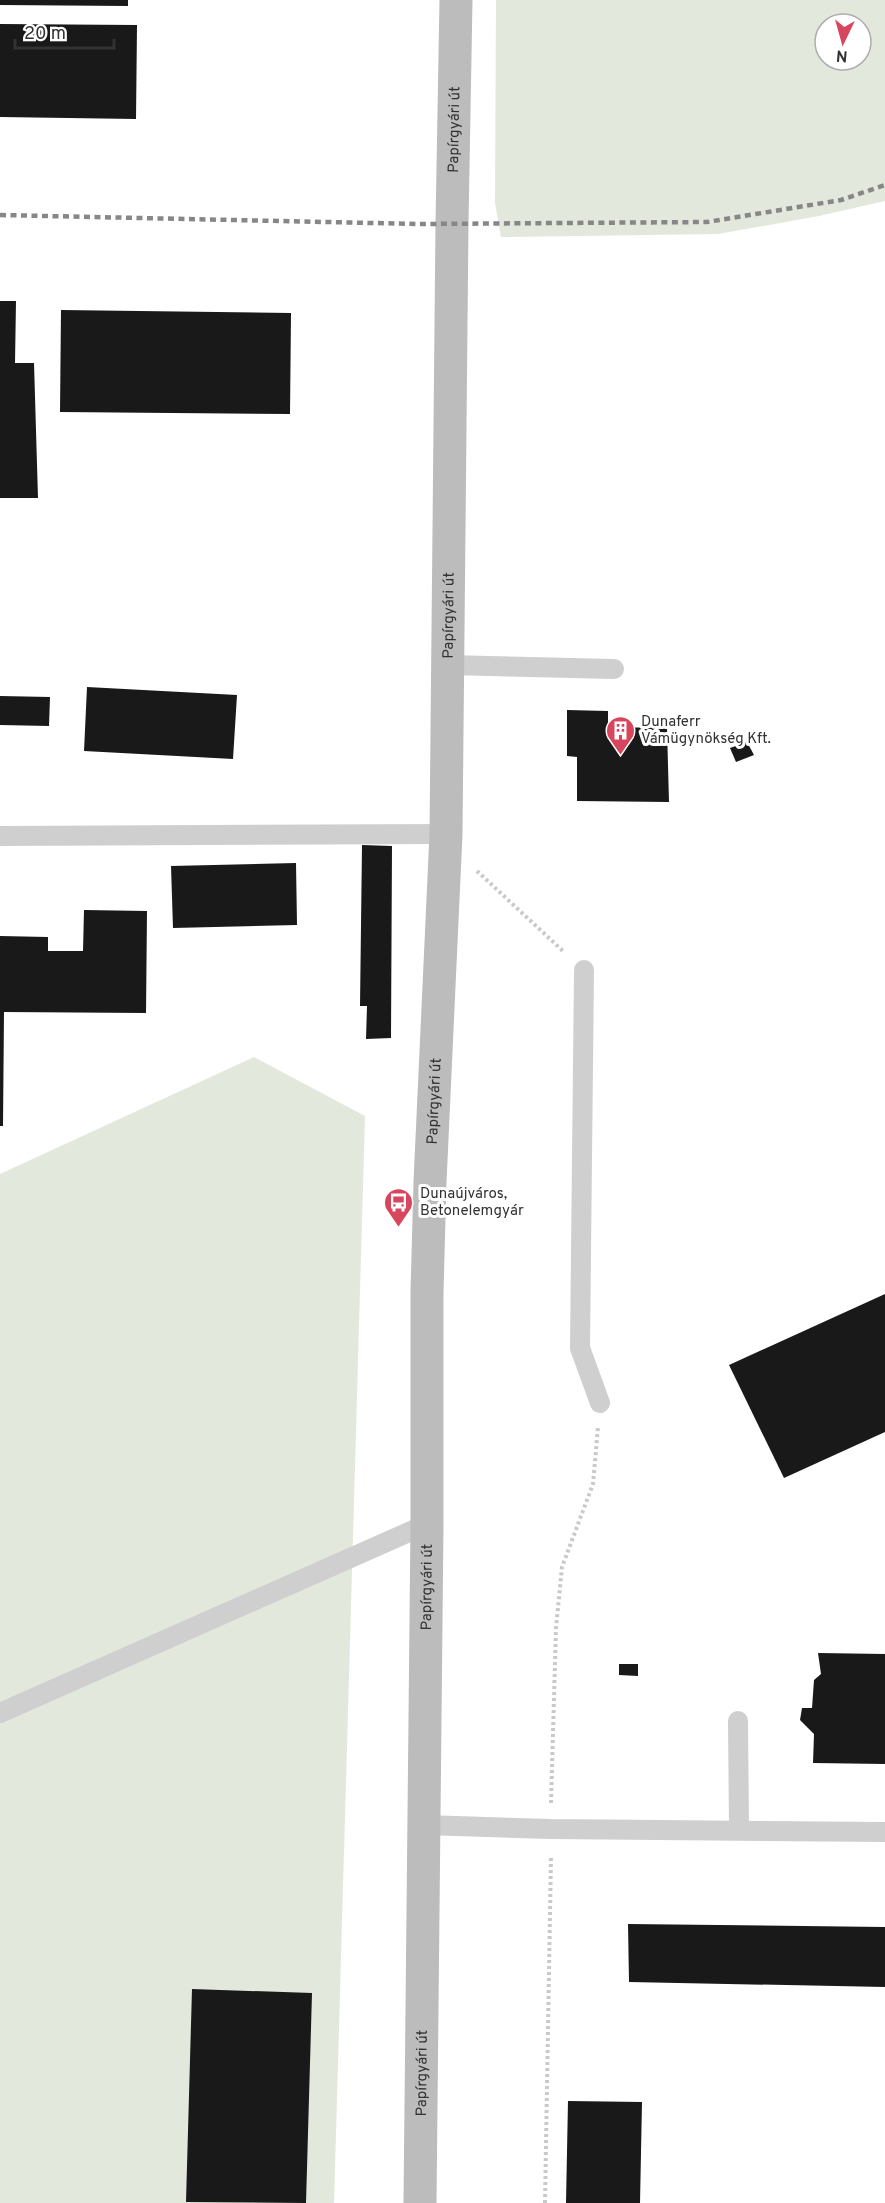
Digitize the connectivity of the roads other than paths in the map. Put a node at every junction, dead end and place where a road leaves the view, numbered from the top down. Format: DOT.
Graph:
graph roads {
  1 [pos="456,0"];
  2 [pos="448,665"];
  3 [pos="614,669"];
  4 [pos="446,834"];
  5 [pos="0,836"];
  6 [pos="584,970"];
  7 [pos="600,1403"];
  8 [pos="427,1524"];
  9 [pos="0,1713"];
  10 [pos="738,1721"];
  11 [pos="424,1825"];
  12 [pos="739,1829"];
  13 [pos="885,1832"];
  14 [pos="420,2203"];
  1 -- 2 [label="street, Papírgyári út"];
  2 -- 3 [label="lane"];
  2 -- 4 [label="street, Papírgyári út"];
  4 -- 5 [label="lane"];
  4 -- 8 [label="street, Papírgyári út"];
  6 -- 7 [label="lane"];
  8 -- 9 [label="lane"];
  8 -- 11 [label="street, Papírgyári út"];
  10 -- 12 [label="lane"];
  11 -- 12 [label="lane"];
  11 -- 14 [label="street, Papírgyári út"];
  12 -- 13 [label="lane"];
}
